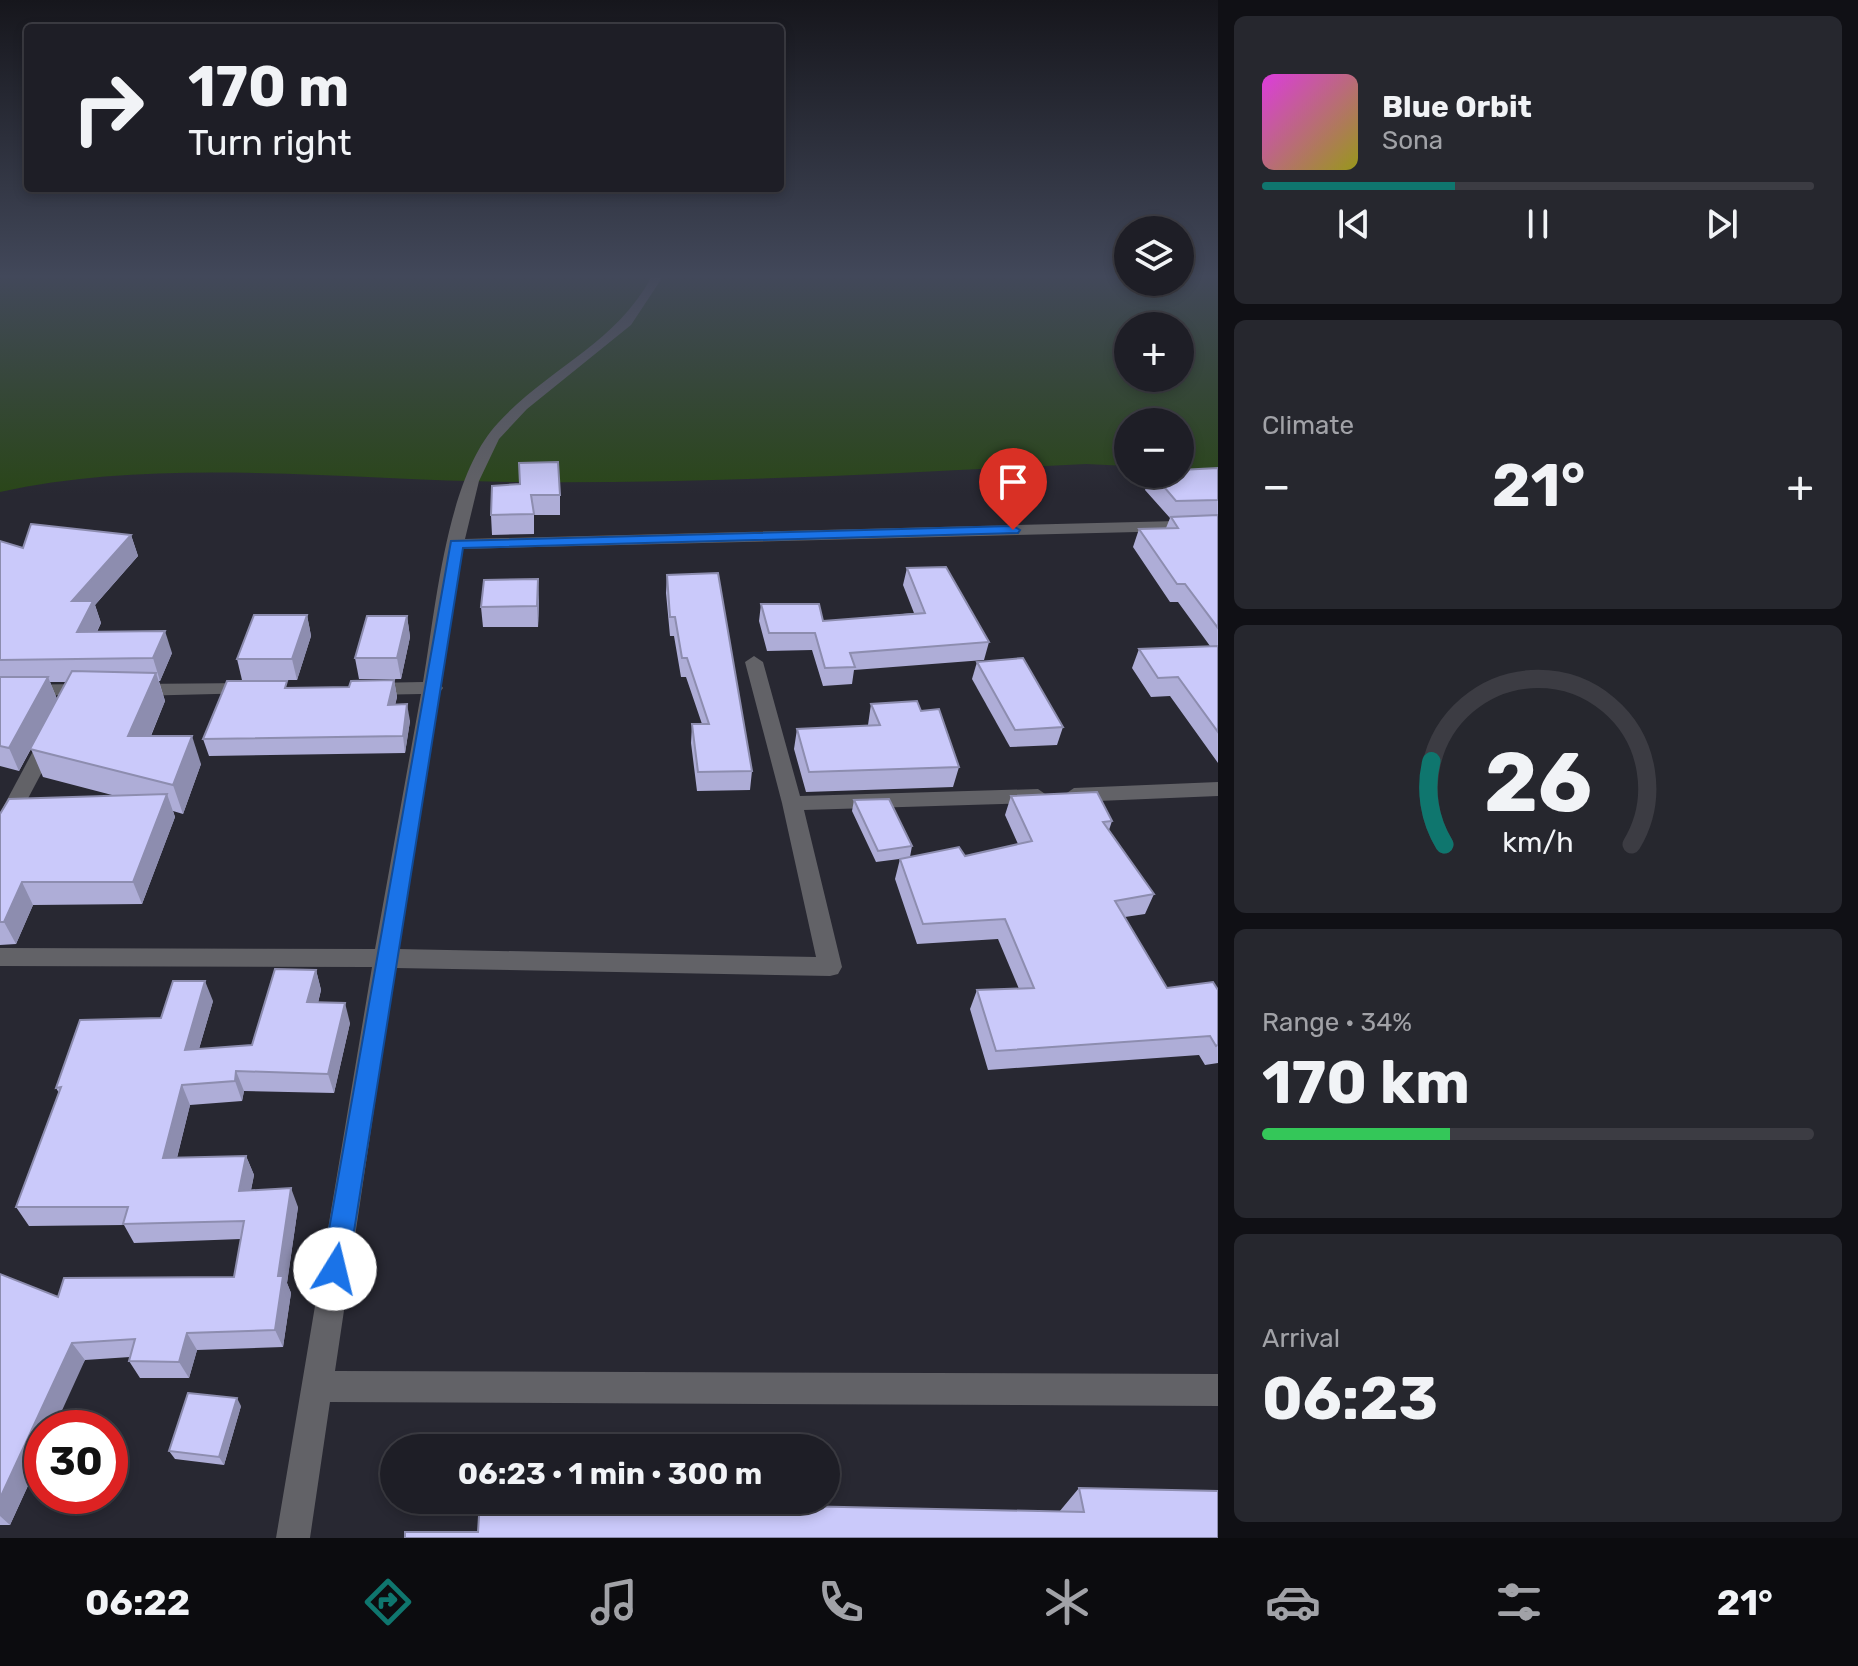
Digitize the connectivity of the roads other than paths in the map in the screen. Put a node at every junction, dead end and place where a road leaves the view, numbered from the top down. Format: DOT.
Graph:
graph roads {
  1 [pos="598,350"];
  2 [pos="1218,525"];
  3 [pos="456,544"];
  4 [pos="754,662"];
  5 [pos="434,688"];
  6 [pos="262,689"];
  7 [pos="356,689"];
  8 [pos="75,690"];
  9 [pos="0,691"];
  10 [pos="1218,789"];
  11 [pos="792,803"];
  12 [pos="6,808"];
  13 [pos="0,833"];
  14 [pos="0,957"];
  15 [pos="385,958"];
  16 [pos="320,1386"];
  17 [pos="1218,1390"];
  18 [pos="293,1538"];
  1 -- 3 [label="street"];
  2 -- 3 [label="street"];
  3 -- 5 [label="street"];
  4 -- 11 [label="street"];
  5 -- 7 [label="street"];
  5 -- 15 [label="street"];
  6 -- 8 [label="street"];
  8 -- 9 [label="street"];
  8 -- 12 [label="street"];
  10 -- 11 [label="street"];
  11 -- 15 [label="street"];
  12 -- 13 [label="street"];
  14 -- 15 [label="street"];
  15 -- 16 [label="street"];
  16 -- 17 [label="street"];
  16 -- 18 [label="street"];
}
